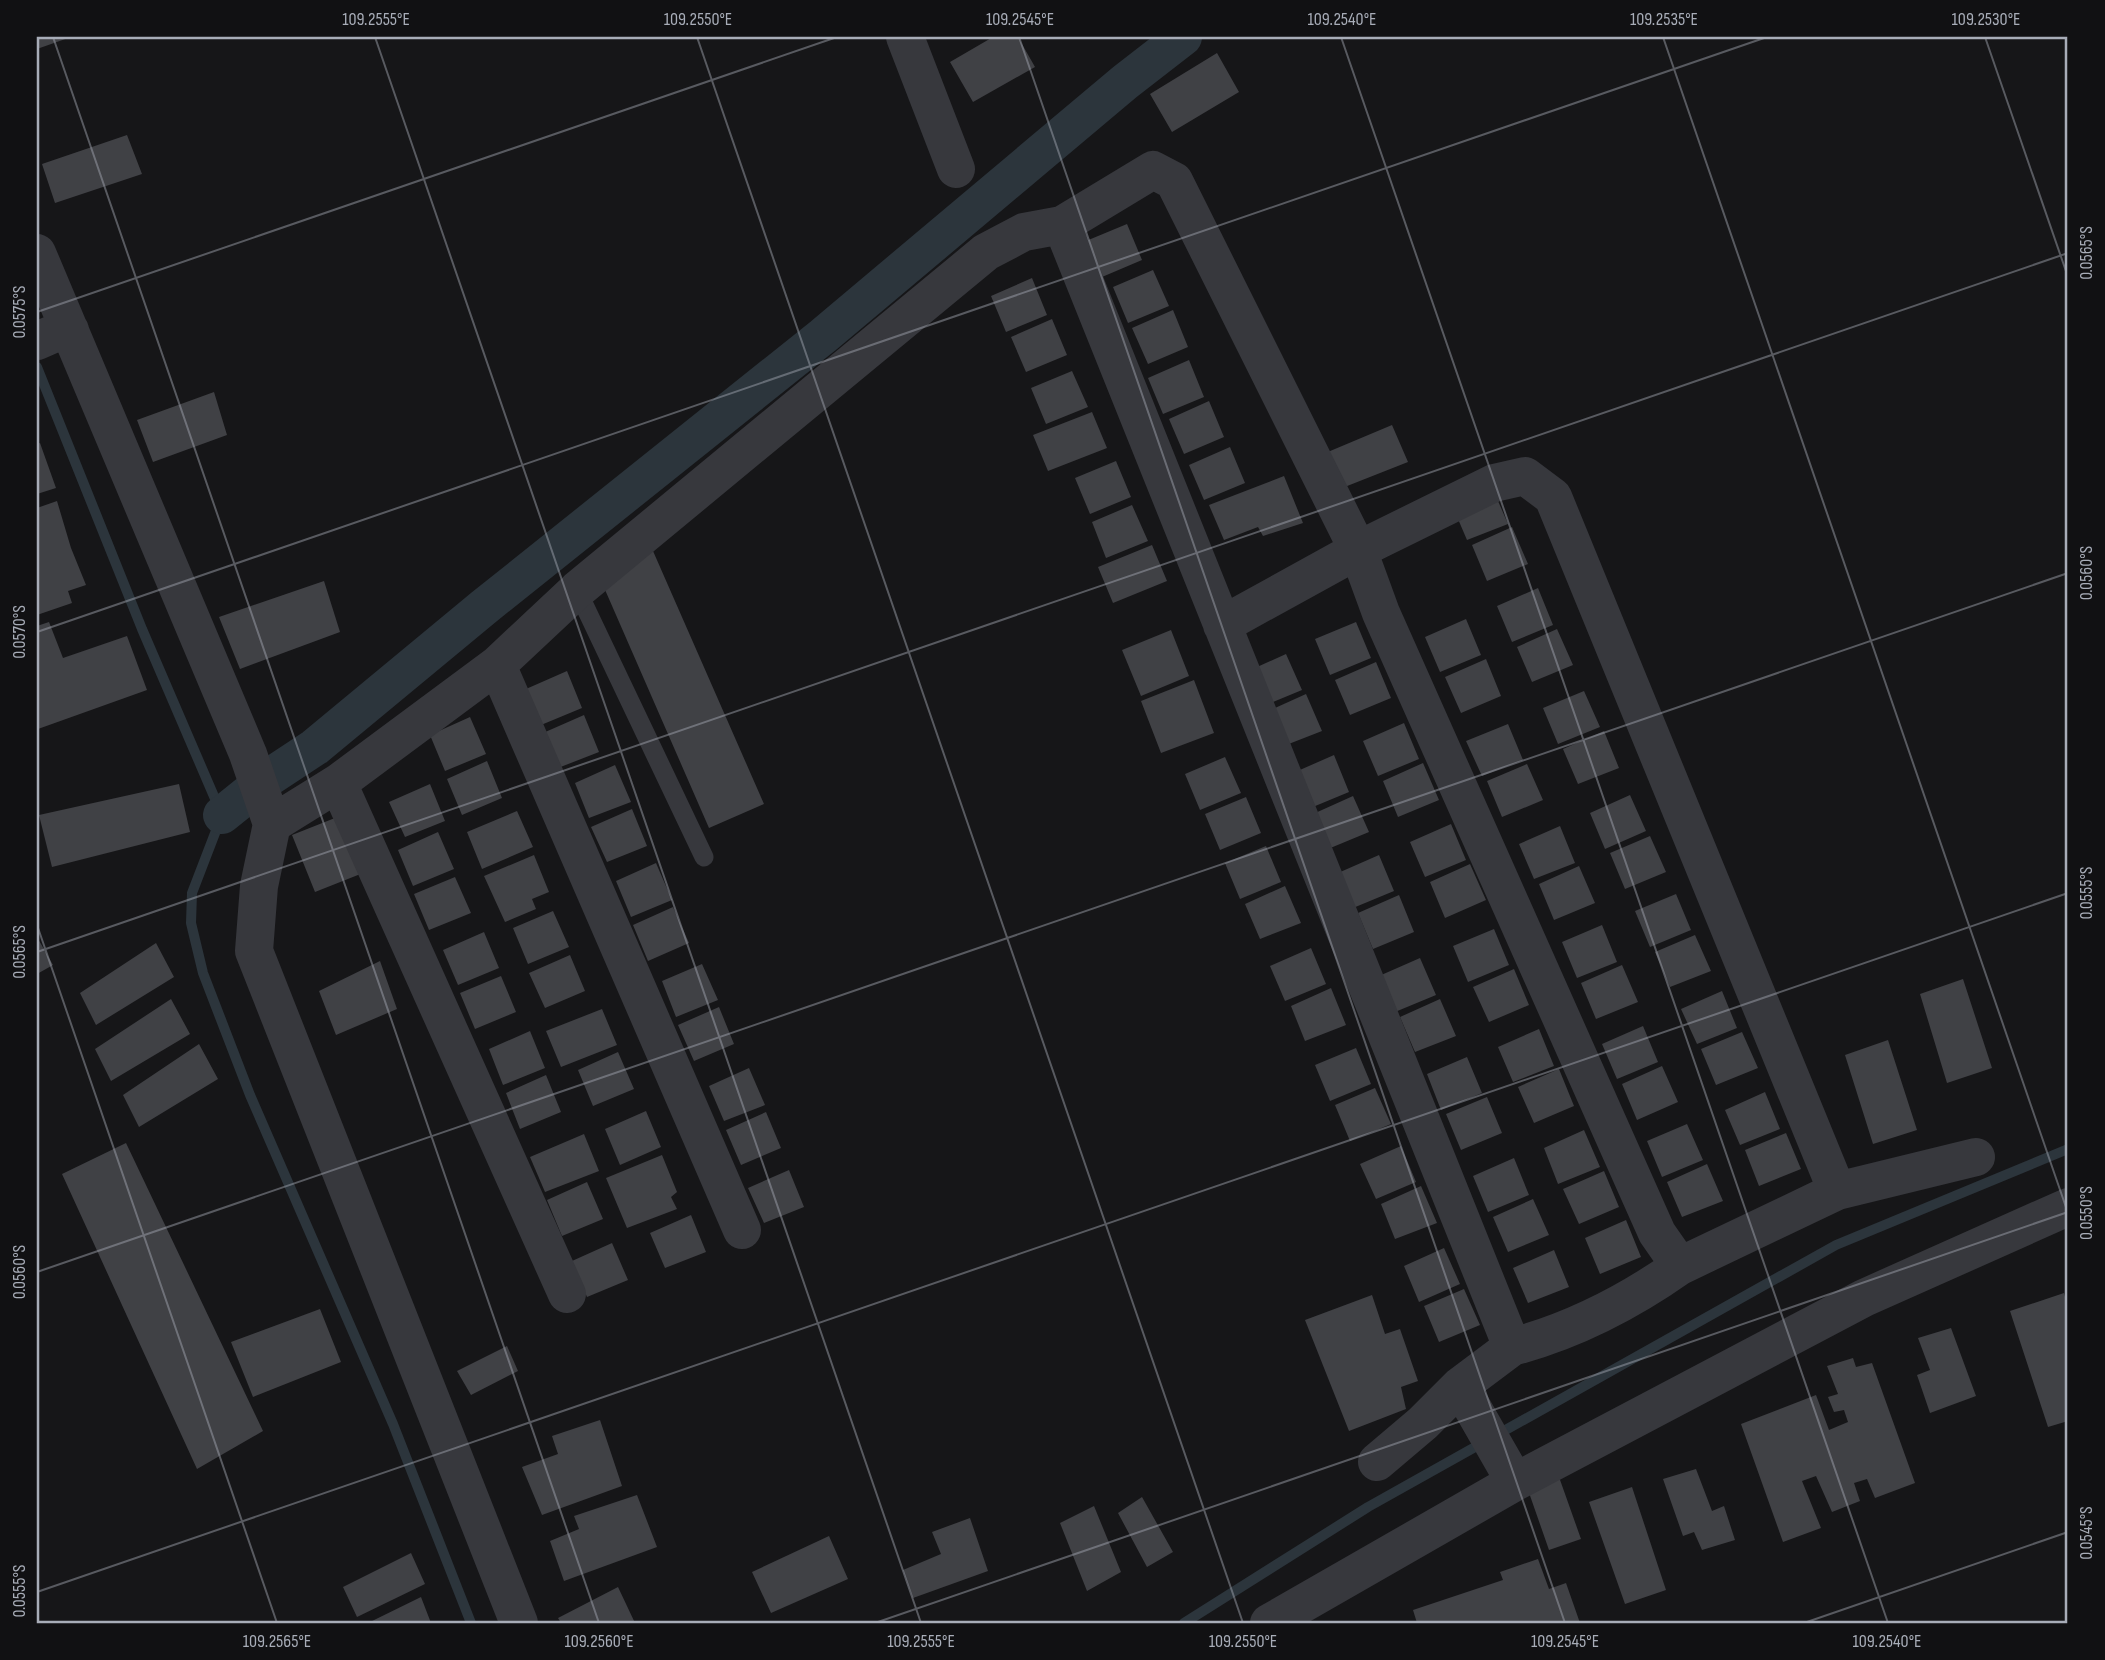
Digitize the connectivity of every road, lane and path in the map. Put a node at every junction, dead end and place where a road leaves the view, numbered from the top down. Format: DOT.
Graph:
graph roads {
  1 [pos="905,37"];
  2 [pos="956,169"];
  3 [pos="1062,225"];
  4 [pos="37,253"];
  5 [pos="53,335"];
  6 [pos="1358,550"];
  7 [pos="577,590"];
  8 [pos="1222,625"];
  9 [pos="497,665"];
  10 [pos="338,783"];
  11 [pos="267,811"];
  12 [pos="704,858"];
  13 [pos="1976,1157"];
  14 [pos="1837,1191"];
  15 [pos="2068,1207"];
  16 [pos="742,1230"];
  17 [pos="1680,1266"];
  18 [pos="567,1294"];
  19 [pos="1512,1347"];
  20 [pos="1469,1400"];
  21 [pos="1377,1462"];
  22 [pos="1510,1473"];
  23 [pos="519,1623"];
  24 [pos="1269,1623"];
  1 -- 2 [label="street"];
  3 -- 6 [label="street"];
  3 -- 7 [label="street"];
  3 -- 8 [label="street"];
  4 -- 5 [label="street"];
  5 -- 11 [label="street"];
  6 -- 8 [label="street"];
  6 -- 14 [label="street"];
  6 -- 17 [label="street"];
  7 -- 9 [label="street"];
  7 -- 12 [label="lane"];
  8 -- 19 [label="street"];
  9 -- 10 [label="street"];
  9 -- 16 [label="street"];
  10 -- 11 [label="street"];
  10 -- 18 [label="street"];
  11 -- 23 [label="street"];
  13 -- 14 [label="street"];
  14 -- 17 [label="street"];
  15 -- 22 [label="street"];
  17 -- 19 [label="street"];
  19 -- 20 [label="street"];
  20 -- 21 [label="street"];
  20 -- 22 [label="street"];
  22 -- 24 [label="street"];
}
